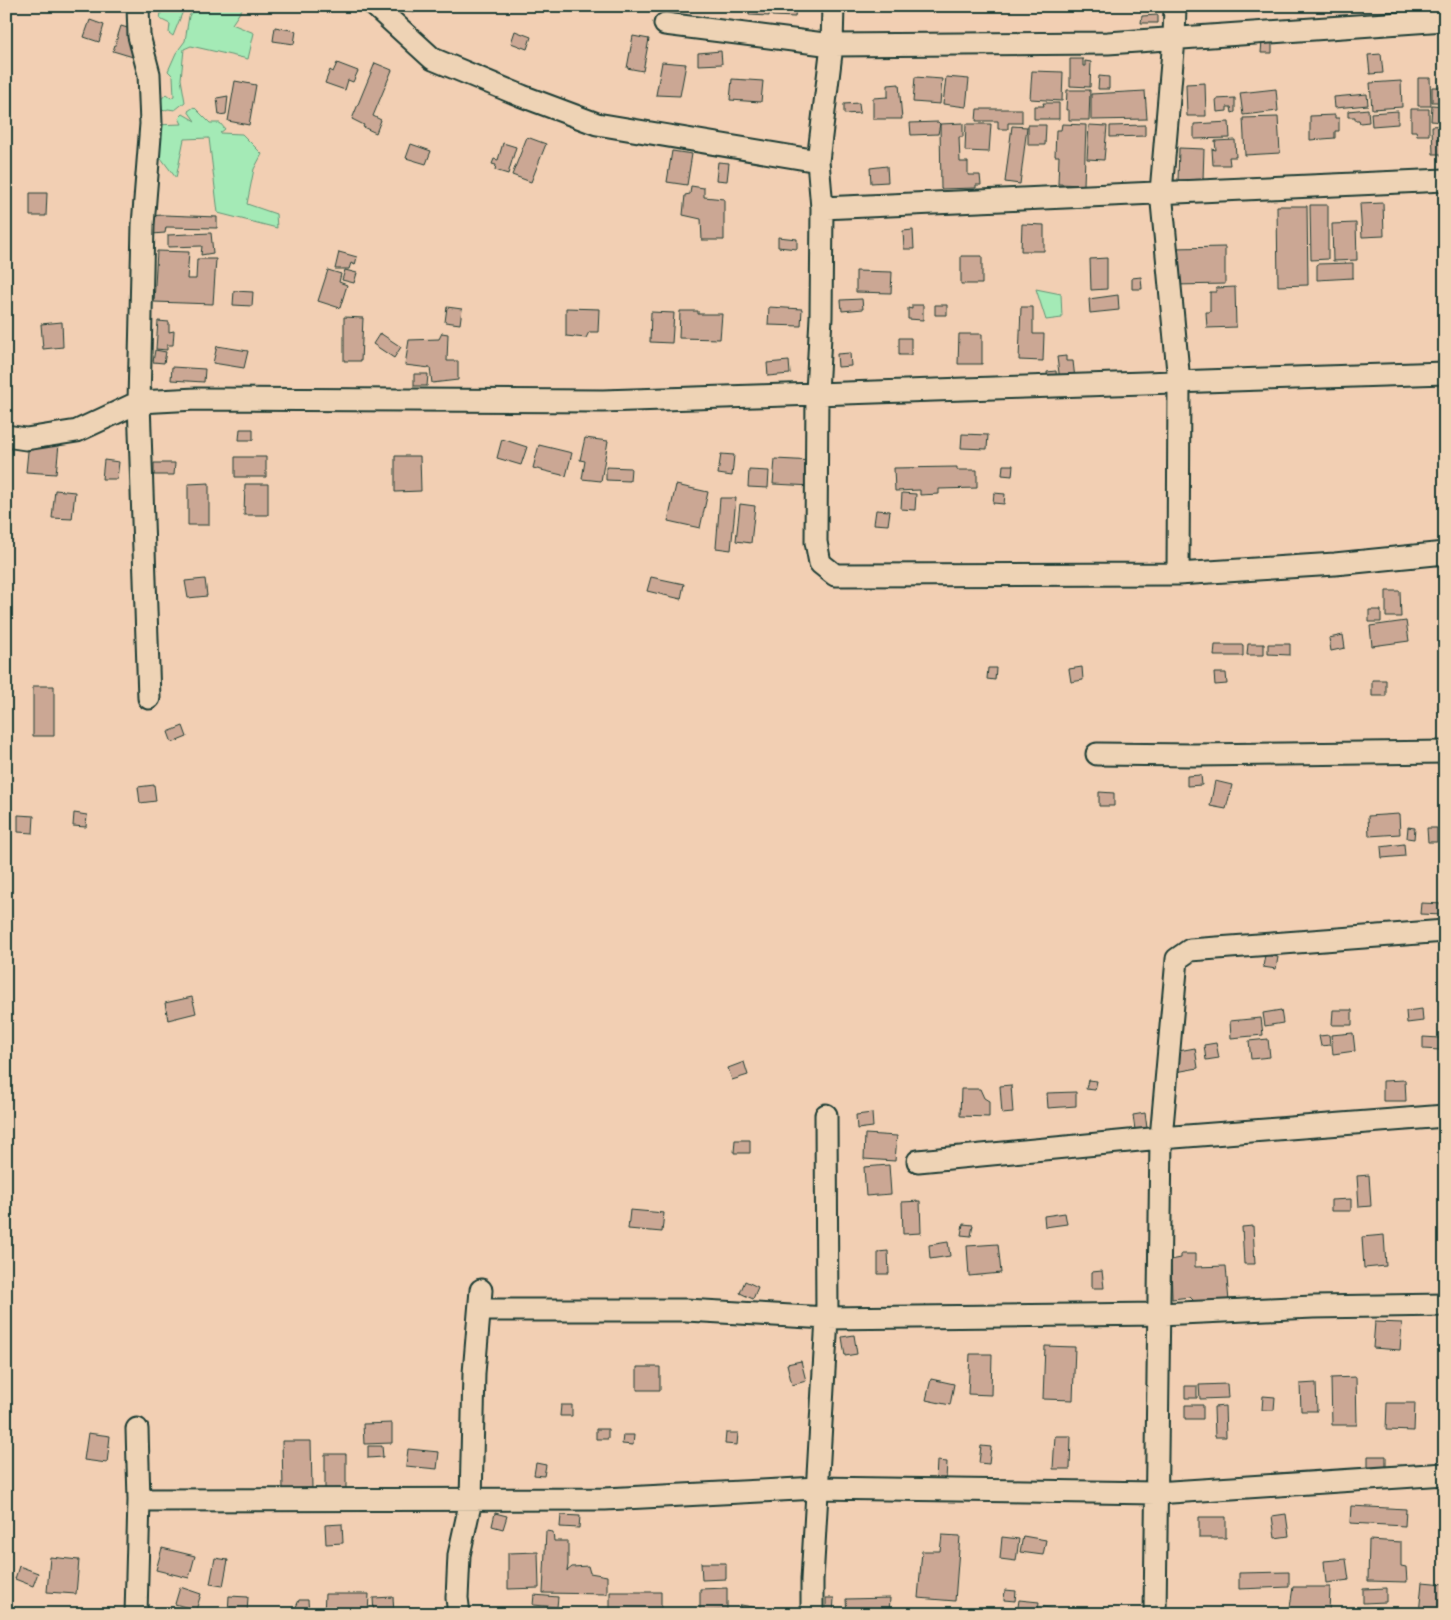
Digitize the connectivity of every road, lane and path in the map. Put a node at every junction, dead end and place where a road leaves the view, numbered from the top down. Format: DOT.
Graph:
graph roads {
  1 [pos="138,6"];
  2 [pos="375,6"];
  3 [pos="833,6"];
  4 [pos="1175,6"];
  5 [pos="1445,20"];
  6 [pos="665,24"];
  7 [pos="1174,39"];
  8 [pos="832,45"];
  9 [pos="818,161"];
  10 [pos="1445,180"];
  11 [pos="1161,192"];
  12 [pos="822,208"];
  13 [pos="1445,373"];
  14 [pos="1179,382"];
  15 [pos="817,392"];
  16 [pos="139,402"];
  17 [pos="6,436"];
  18 [pos="1445,553"];
  19 [pos="1178,574"];
  20 [pos="149,698"];
  21 [pos="1445,752"];
  22 [pos="1097,754"];
  23 [pos="1445,931"];
  24 [pos="826,1115"];
  25 [pos="1445,1116"];
  26 [pos="1161,1138"];
  27 [pos="918,1161"];
  28 [pos="1445,1305"];
  29 [pos="1159,1314"];
  30 [pos="827,1318"];
  31 [pos="137,1428"];
  32 [pos="1445,1474"];
  33 [pos="817,1488"];
  34 [pos="1156,1493"];
  35 [pos="139,1500"];
  36 [pos="471,1500"];
  37 [pos="136,1614"];
  38 [pos="459,1614"];
  39 [pos="812,1614"];
  40 [pos="1155,1614"];
  1 -- 16 [label="street"];
  2 -- 9 [label="street"];
  3 -- 8 [label="street"];
  4 -- 7 [label="street"];
  5 -- 7 [label="street"];
  6 -- 8 [label="street"];
  7 -- 8 [label="street"];
  7 -- 11 [label="street"];
  8 -- 9 [label="street"];
  9 -- 12 [label="street"];
  10 -- 11 [label="street"];
  11 -- 12 [label="street"];
  11 -- 14 [label="street"];
  12 -- 15 [label="street"];
  13 -- 14 [label="street"];
  14 -- 15 [label="street"];
  14 -- 19 [label="street"];
  15 -- 16 [label="street"];
  15 -- 19 [label="street"];
  16 -- 17 [label="street"];
  16 -- 20 [label="street"];
  18 -- 19 [label="street"];
  21 -- 22 [label="street"];
  23 -- 26 [label="street"];
  24 -- 30 [label="street"];
  25 -- 26 [label="street"];
  26 -- 27 [label="street"];
  26 -- 29 [label="street"];
  28 -- 29 [label="street"];
  29 -- 30 [label="street"];
  29 -- 34 [label="street"];
  30 -- 33 [label="street"];
  30 -- 36 [label="street"];
  31 -- 35 [label="street"];
  32 -- 34 [label="street"];
  33 -- 34 [label="street"];
  33 -- 36 [label="street"];
  33 -- 39 [label="street"];
  34 -- 40 [label="street"];
  35 -- 36 [label="street"];
  35 -- 37 [label="street"];
  36 -- 38 [label="street"];
}
